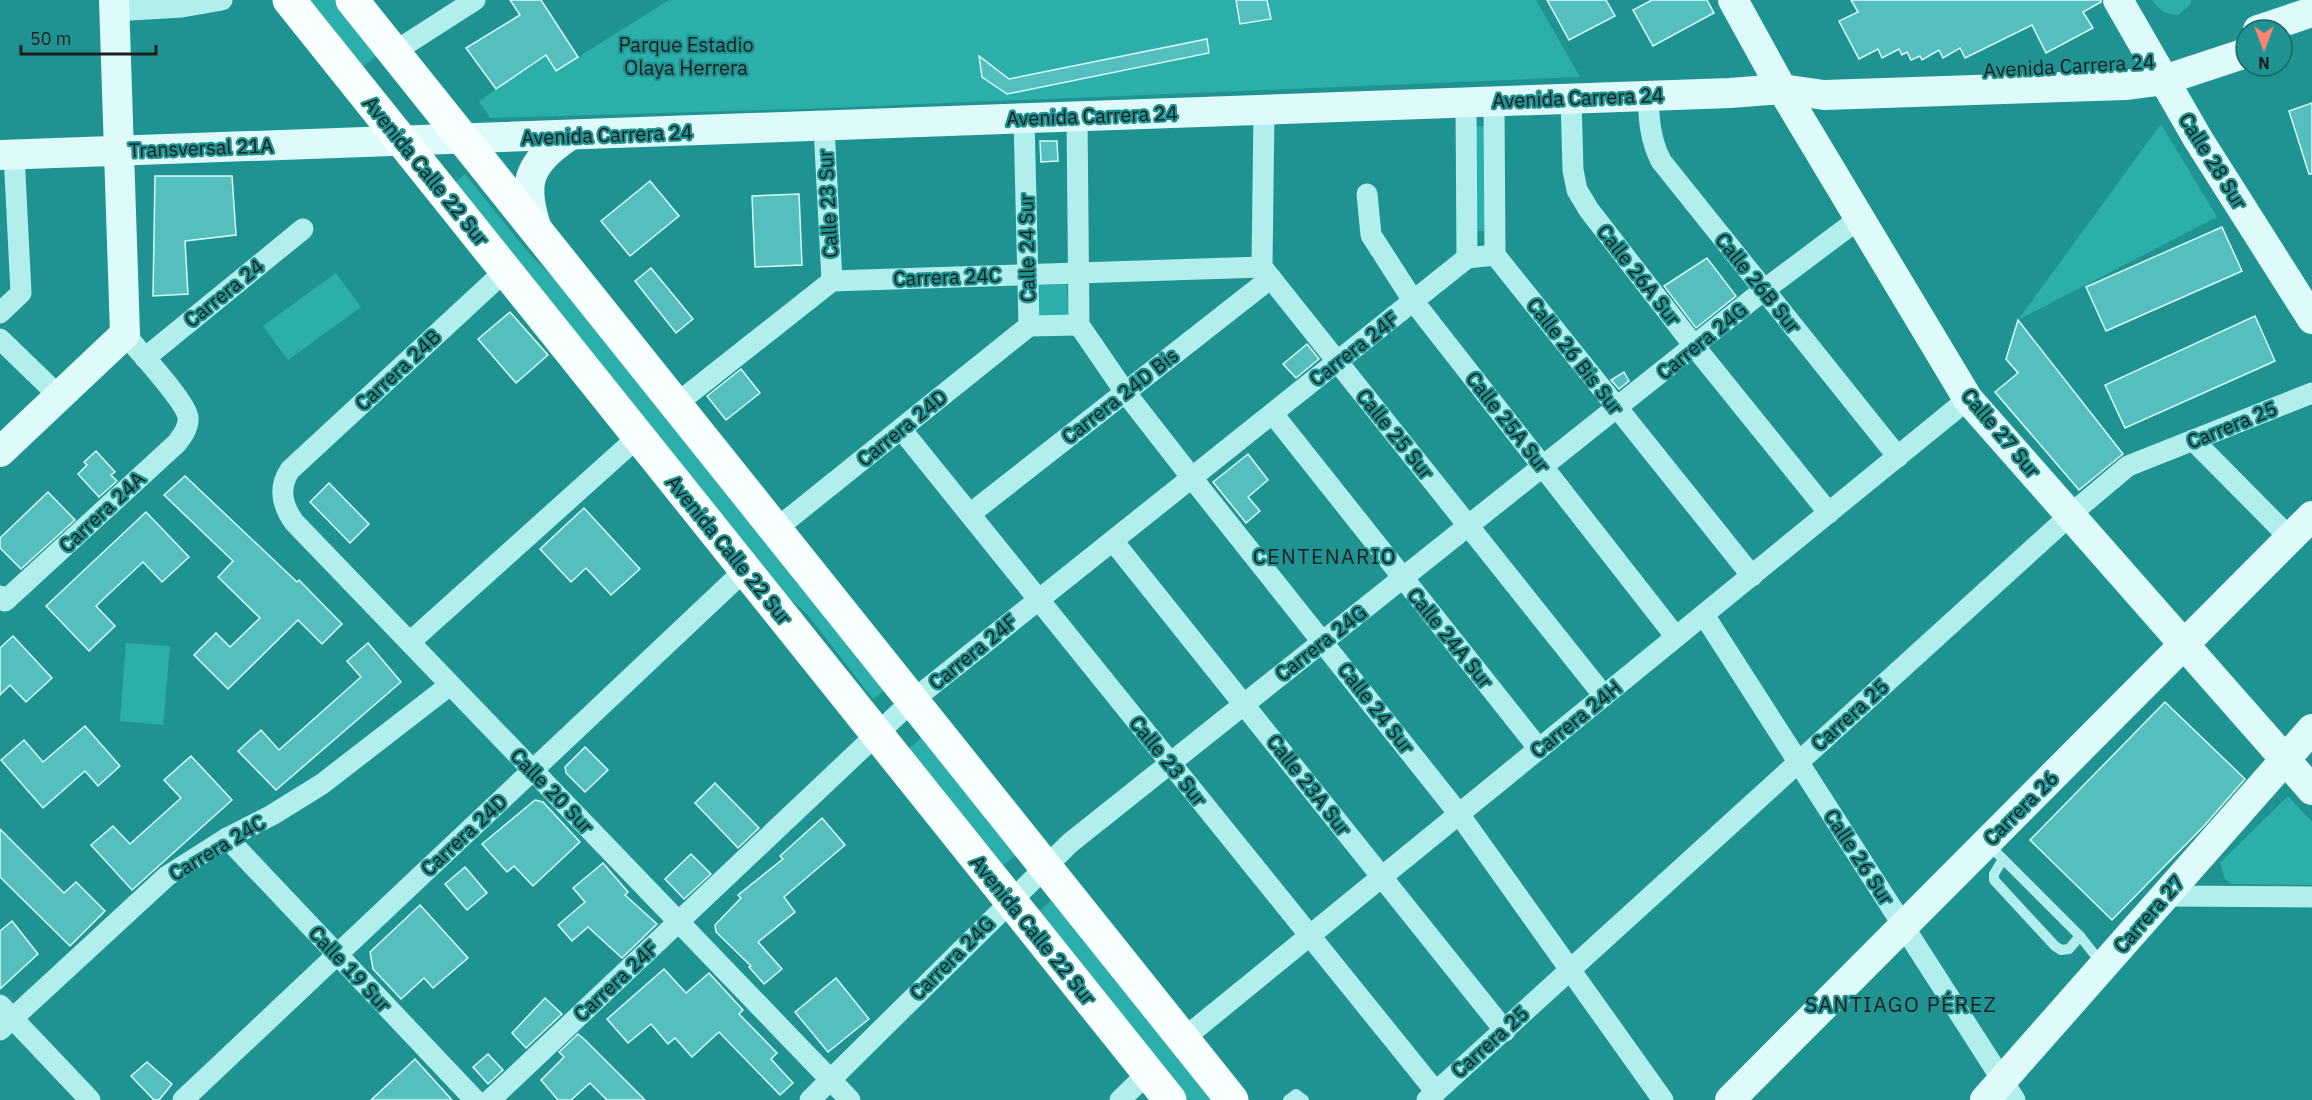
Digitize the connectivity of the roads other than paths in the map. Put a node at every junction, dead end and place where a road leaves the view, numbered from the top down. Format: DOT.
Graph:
graph roads {
  1 [pos="222,0"];
  2 [pos="289,0"];
  3 [pos="352,0"];
  4 [pos="475,0"];
  5 [pos="1733,0"];
  6 [pos="2118,0"];
  7 [pos="114,5"];
  8 [pos="2312,12"];
  9 [pos="2294,18"];
  10 [pos="2312,32"];
  11 [pos="2294,38"];
  12 [pos="2234,39"];
  13 [pos="394,51"];
  14 [pos="2234,55"];
  15 [pos="2159,71"];
  16 [pos="1782,89"];
  17 [pos="1648,96"];
  18 [pos="1571,99"];
  19 [pos="1480,102"];
  20 [pos="1264,110"];
  21 [pos="1077,117"];
  22 [pos="1024,119"];
  23 [pos="824,126"];
  24 [pos="569,136"];
  25 [pos="464,140"];
  26 [pos="403,142"];
  27 [pos="119,151"];
  28 [pos="7,155"];
  29 [pos="1367,194"];
  30 [pos="1860,218"];
  31 [pos="303,229"];
  32 [pos="538,232"];
  33 [pos="1495,255"];
  34 [pos="1467,258"];
  35 [pos="505,271"];
  36 [pos="1078,273"];
  37 [pos="1266,273"];
  38 [pos="1027,275"];
  39 [pos="832,281"];
  40 [pos="1764,290"];
  41 [pos="1414,302"];
  42 [pos="0,313"];
  43 [pos="2312,320"];
  44 [pos="1078,325"];
  45 [pos="1029,326"];
  46 [pos="125,334"];
  47 [pos="0,339"];
  48 [pos="1695,347"];
  49 [pos="145,358"];
  50 [pos="1337,362"];
  51 [pos="1125,392"];
  52 [pos="2312,393"];
  53 [pos="59,396"];
  54 [pos="1968,399"];
  55 [pos="675,405"];
  56 [pos="1617,409"];
  57 [pos="1273,414"];
  58 [pos="902,429"];
  59 [pos="638,437"];
  60 [pos="2193,440"];
  61 [pos="0,452"];
  62 [pos="1898,457"];
  63 [pos="1543,468"];
  64 [pos="290,470"];
  65 [pos="1192,478"];
  66 [pos="1829,513"];
  67 [pos="970,514"];
  68 [pos="2071,515"];
  69 [pos="2312,516"];
  70 [pos="1469,527"];
  71 [pos="776,530"];
  72 [pos="2290,538"];
  73 [pos="1113,541"];
  74 [pos="745,570"];
  75 [pos="1752,576"];
  76 [pos="1403,579"];
  77 [pos="1039,598"];
  78 [pos="2,599"];
  79 [pos="1704,615"];
  80 [pos="1676,638"];
  81 [pos="410,642"];
  82 [pos="1323,642"];
  83 [pos="2184,645"];
  84 [pos="450,685"];
  85 [pos="1604,696"];
  86 [pos="913,700"];
  87 [pos="1245,704"];
  88 [pos="2312,729"];
  89 [pos="876,734"];
  90 [pos="1539,749"];
  91 [pos="2285,760"];
  92 [pos="1170,763"];
  93 [pos="1797,763"];
  94 [pos="532,771"];
  95 [pos="2312,790"];
  96 [pos="1459,814"];
  97 [pos="227,838"];
  98 [pos="1995,851"];
  99 [pos="1045,866"];
  100 [pos="1382,877"];
  101 [pos="2165,896"];
  102 [pos="2312,897"];
  103 [pos="1010,901"];
  104 [pos="677,922"];
  105 [pos="1904,926"];
  106 [pos="1309,936"];
  107 [pos="2080,936"];
  108 [pos="337,955"];
  109 [pos="2103,965"];
  110 [pos="1570,968"];
  111 [pos="4,1018"];
  112 [pos="1504,1030"];
  113 [pos="1183,1039"];
  114 [pos="1148,1072"];
  115 [pos="831,1080"];
  116 [pos="2001,1093"];
  117 [pos="1432,1096"];
  118 [pos="90,1100"];
  119 [pos="183,1100"];
  120 [pos="475,1100"];
  121 [pos="490,1100"];
  122 [pos="810,1100"];
  123 [pos="850,1100"];
  124 [pos="1120,1100"];
  125 [pos="1170,1100"];
  126 [pos="1232,1100"];
  127 [pos="1288,1100"];
  128 [pos="1304,1100"];
  129 [pos="1664,1100"];
  130 [pos="1730,1100"];
  1 -- 7 [label="street"];
  2 -- 26 [label="main road, Avenida Calle 22 Sur"];
  3 -- 13 [label="main road"];
  4 -- 13 [label="street"];
  5 -- 16 [label="main road, Calle 27 Sur"];
  6 -- 15 [label="main road, Calle 28 Sur"];
  7 -- 27 [label="main road"];
  8 -- 9 [label="main road"];
  10 -- 11 [label="main road"];
  12 -- 15 [label="main road, Avenida Carrera 24"];
  13 -- 25 [label="main road"];
  14 -- 15 [label="main road, Avenida Carrera 24"];
  15 -- 16 [label="main road, Avenida Carrera 24"];
  15 -- 43 [label="main road, Calle 28 Sur"];
  16 -- 17 [label="main road, Avenida Carrera 24"];
  16 -- 30 [label="main road, Calle 27 Sur"];
  17 -- 18 [label="main road, Avenida Carrera 24"];
  17 -- 40 [label="street, Calle 26B Sur"];
  18 -- 19 [label="main road, Avenida Carrera 24"];
  18 -- 48 [label="street, Calle 26A Sur"];
  19 -- 20 [label="main road, Avenida Carrera 24"];
  19 -- 33 [label="street"];
  19 -- 34 [label="street"];
  20 -- 21 [label="main road, Avenida Carrera 24"];
  20 -- 37 [label="street"];
  21 -- 22 [label="main road, Avenida Carrera 24"];
  21 -- 36 [label="street"];
  22 -- 23 [label="main road, Avenida Carrera 24"];
  22 -- 38 [label="street, Calle 24 Sur"];
  23 -- 24 [label="main road, Avenida Carrera 24"];
  23 -- 39 [label="street, Calle 23 Sur"];
  24 -- 25 [label="main road, Avenida Carrera 24"];
  24 -- 32 [label="main road"];
  25 -- 26 [label="main road, Avenida Carrera 24"];
  25 -- 32 [label="main road"];
  26 -- 27 [label="main road, Transversal 21A"];
  26 -- 35 [label="main road, Avenida Calle 22 Sur"];
  27 -- 28 [label="main road, Transversal 21A"];
  27 -- 46 [label="main road"];
  28 -- 42 [label="street"];
  29 -- 41 [label="street, Calle 25A Sur"];
  30 -- 40 [label="street, Carrera 24G"];
  30 -- 54 [label="main road, Calle 27 Sur"];
  31 -- 49 [label="street, Carrera 24"];
  32 -- 55 [label="main road"];
  33 -- 34 [label="street"];
  33 -- 56 [label="street, Calle 26 Bis Sur"];
  34 -- 41 [label="street, Carrera 24F"];
  35 -- 59 [label="main road, Avenida Calle 22 Sur"];
  35 -- 64 [label="street, Carrera 24B"];
  36 -- 37 [label="street, Carrera 24C"];
  36 -- 38 [label="street, Carrera 24C"];
  36 -- 44 [label="street"];
  37 -- 50 [label="street, Calle 25 Sur"];
  37 -- 51 [label="street, Carrera 24D Bis"];
  38 -- 39 [label="street, Carrera 24C"];
  38 -- 45 [label="street, Calle 24 Sur"];
  39 -- 55 [label="street"];
  40 -- 48 [label="street, Carrera 24G"];
  40 -- 62 [label="street, Calle 26B Sur"];
  41 -- 50 [label="street, Carrera 24F"];
  41 -- 63 [label="street, Calle 25A Sur"];
  44 -- 45 [label="street, Calle 24 Sur"];
  44 -- 51 [label="street, Calle 24 Sur"];
  45 -- 58 [label="street, Carrera 24D"];
  46 -- 49 [label="street"];
  46 -- 53 [label="main road"];
  47 -- 53 [label="street"];
  48 -- 56 [label="street, Carrera 24G"];
  48 -- 66 [label="street, Calle 26A Sur"];
  49 -- 78 [label="street, Carrera 24A"];
  50 -- 57 [label="street, Carrera 24F"];
  50 -- 70 [label="street, Calle 25 Sur"];
  51 -- 65 [label="street, Calle 24 Sur"];
  51 -- 67 [label="street, Carrera 24D Bis"];
  52 -- 60 [label="street, Carrera 25"];
  53 -- 61 [label="main road"];
  54 -- 62 [label="street, Carrera 24H"];
  54 -- 68 [label="main road, Calle 27 Sur"];
  55 -- 71 [label="main road"];
  56 -- 63 [label="street, Carrera 24G"];
  56 -- 75 [label="street, Calle 26 Bis Sur"];
  57 -- 65 [label="street, Carrera 24F"];
  57 -- 76 [label="street, Calle 24A Sur"];
  58 -- 67 [label="street, Calle 23 Sur"];
  58 -- 71 [label="street, Carrera 24D"];
  59 -- 74 [label="main road, Avenida Calle 22 Sur"];
  59 -- 81 [label="street"];
  60 -- 68 [label="street, Carrera 25"];
  60 -- 72 [label="street"];
  62 -- 66 [label="street, Carrera 24H"];
  63 -- 70 [label="street, Carrera 24G"];
  63 -- 80 [label="street, Calle 25A Sur"];
  64 -- 81 [label="street, Calle 20 Sur"];
  65 -- 73 [label="street, Carrera 24F"];
  65 -- 82 [label="street, Calle 24 Sur"];
  66 -- 75 [label="street, Carrera 24H"];
  67 -- 77 [label="street, Calle 23 Sur"];
  68 -- 83 [label="main road, Calle 27 Sur"];
  68 -- 93 [label="street, Carrera 25"];
  69 -- 72 [label="main road, Carrera 26"];
  70 -- 76 [label="street, Carrera 24G"];
  70 -- 85 [label="street, Calle 25 Sur"];
  71 -- 86 [label="main road"];
  72 -- 83 [label="main road, Carrera 26"];
  73 -- 77 [label="street, Carrera 24F"];
  73 -- 87 [label="street, Calle 23A Sur"];
  74 -- 89 [label="main road, Avenida Calle 22 Sur"];
  74 -- 94 [label="street, Carrera 24D"];
  75 -- 79 [label="street, Carrera 24H"];
  76 -- 82 [label="street, Carrera 24G"];
  76 -- 90 [label="street, Calle 24A Sur"];
  77 -- 86 [label="street, Carrera 24F"];
  77 -- 92 [label="street, Calle 23 Sur"];
  79 -- 80 [label="street, Carrera 24H"];
  79 -- 93 [label="street, Calle 26 Sur"];
  80 -- 85 [label="street, Carrera 24H"];
  81 -- 84 [label="street, Calle 20 Sur"];
  82 -- 87 [label="street, Carrera 24G"];
  82 -- 96 [label="street, Calle 24 Sur"];
  83 -- 91 [label="main road, Calle 27 Sur"];
  83 -- 98 [label="main road, Carrera 26"];
  84 -- 94 [label="street, Calle 20 Sur"];
  84 -- 97 [label="street, Carrera 24C"];
  85 -- 90 [label="street, Carrera 24H"];
  86 -- 89 [label="street, Carrera 24F"];
  86 -- 99 [label="main road"];
  87 -- 92 [label="street, Carrera 24G"];
  87 -- 100 [label="street, Calle 23A Sur"];
  88 -- 91 [label="main road, Carrera 27"];
  89 -- 103 [label="main road, Avenida Calle 22 Sur"];
  89 -- 104 [label="street, Carrera 24F"];
  90 -- 96 [label="street, Carrera 24H"];
  91 -- 95 [label="main road, Calle 27 Sur"];
  91 -- 101 [label="main road, Carrera 27"];
  92 -- 99 [label="street, Carrera 24G"];
  92 -- 106 [label="street, Calle 23 Sur"];
  93 -- 105 [label="street, Calle 26 Sur"];
  93 -- 110 [label="street, Carrera 25"];
  94 -- 104 [label="street, Calle 20 Sur"];
  94 -- 108 [label="street, Carrera 24D"];
  96 -- 100 [label="street, Carrera 24H"];
  96 -- 110 [label="street, Calle 24 Sur"];
  97 -- 108 [label="street, Calle 19 Sur"];
  97 -- 111 [label="street, Carrera 24C"];
  98 -- 105 [label="main road, Carrera 26"];
  98 -- 107 [label="lane"];
  98 -- 107 [label="lane"];
  99 -- 103 [label="street, Carrera 24G"];
  99 -- 113 [label="main road"];
  100 -- 106 [label="street, Carrera 24H"];
  100 -- 112 [label="street, Calle 23A Sur"];
  101 -- 102 [label="street"];
  101 -- 109 [label="main road, Carrera 27"];
  103 -- 114 [label="main road, Avenida Calle 22 Sur"];
  103 -- 115 [label="street, Carrera 24G"];
  104 -- 115 [label="street, Calle 20 Sur"];
  104 -- 121 [label="street, Carrera 24F"];
  105 -- 116 [label="street, Calle 26 Sur"];
  105 -- 130 [label="main road, Carrera 26"];
  106 -- 113 [label="street, Carrera 24H"];
  106 -- 117 [label="street, Calle 23 Sur"];
  107 -- 109 [label="lane"];
  108 -- 119 [label="street, Carrera 24D"];
  108 -- 120 [label="street, Calle 19 Sur"];
  109 -- 116 [label="main road, Carrera 27"];
  110 -- 112 [label="street, Carrera 25"];
  110 -- 129 [label="street, Calle 24 Sur"];
  111 -- 118 [label="street"];
  112 -- 117 [label="street, Carrera 25"];
  113 -- 126 [label="main road"];
  114 -- 124 [label="street"];
  114 -- 125 [label="main road, Avenida Calle 22 Sur"];
  115 -- 122 [label="street, Carrera 24G"];
  115 -- 123 [label="street, Calle 20 Sur"];
  127 -- 128 [label="lane"];
}
